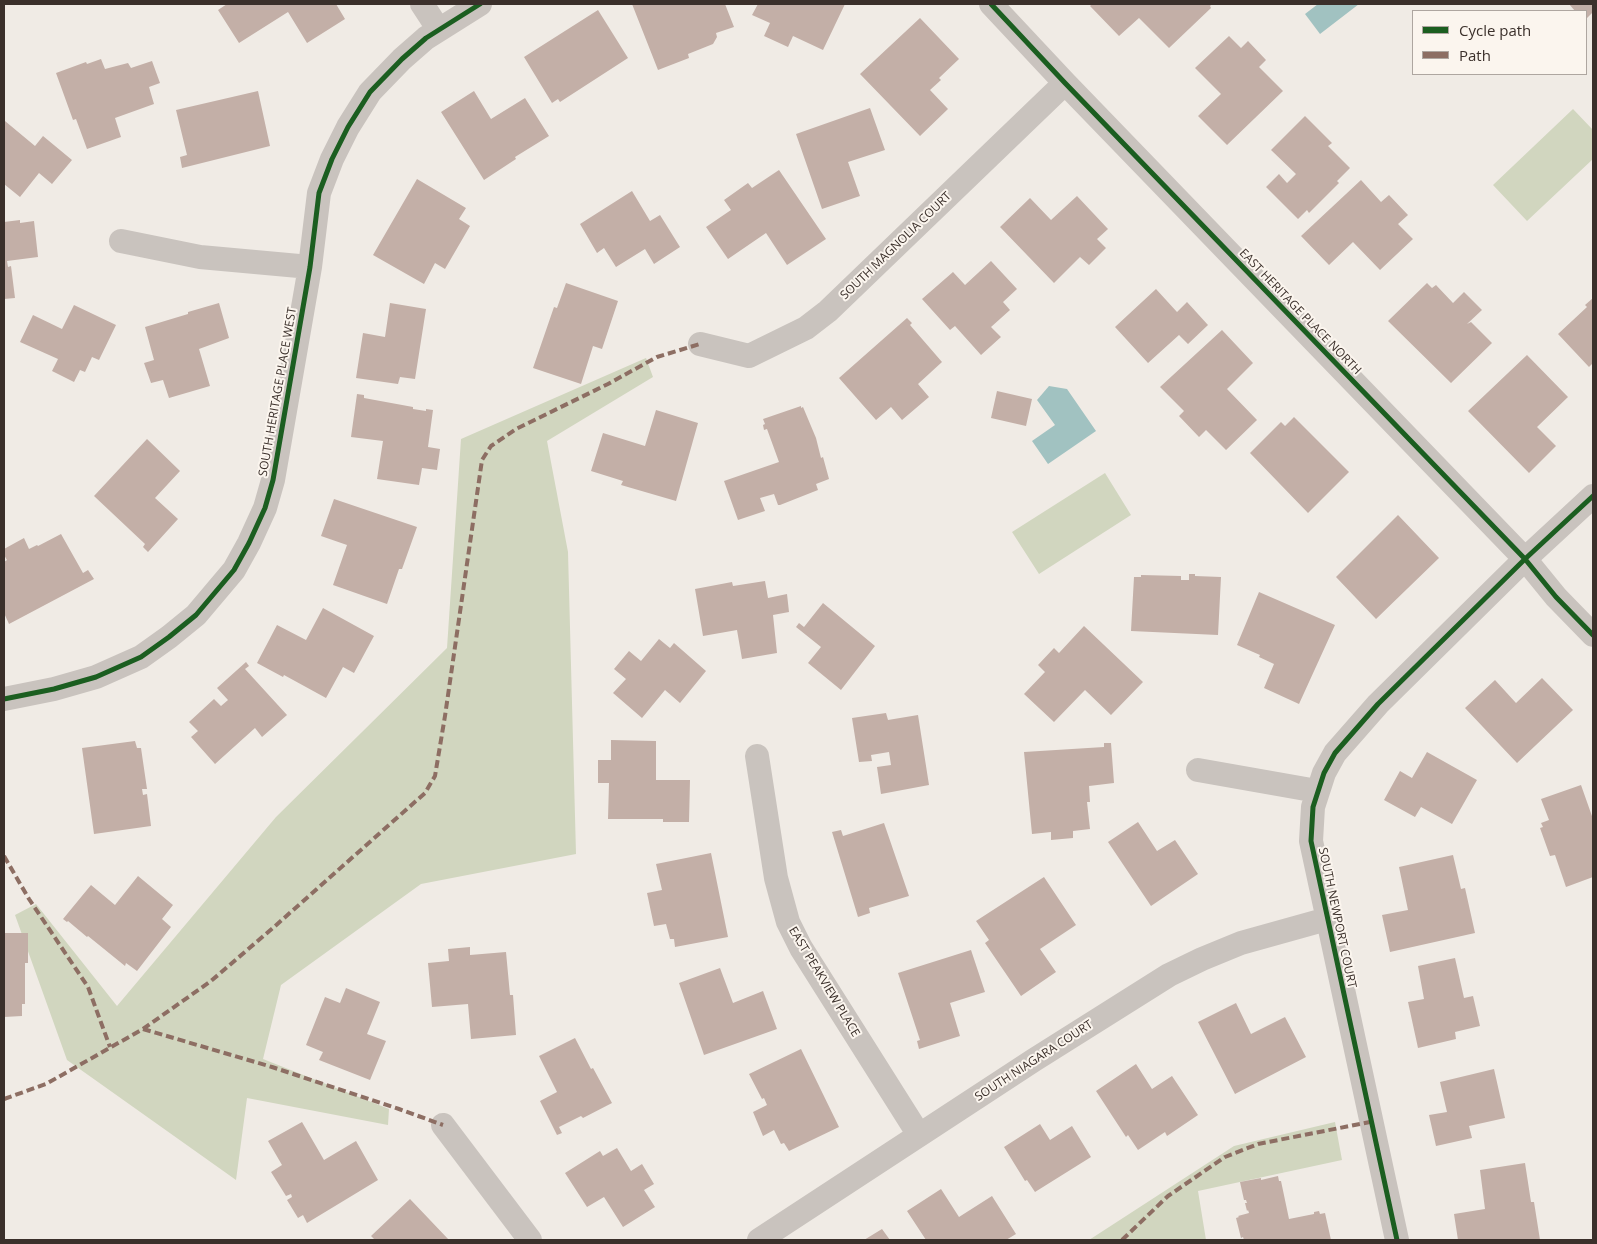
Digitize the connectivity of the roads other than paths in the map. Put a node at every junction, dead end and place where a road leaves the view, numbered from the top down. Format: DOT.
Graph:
graph roads {
  1 [pos="422,4"];
  2 [pos="480,4"];
  3 [pos="991,4"];
  4 [pos="439,30"];
  5 [pos="1065,83"];
  6 [pos="121,241"];
  7 [pos="310,267"];
  8 [pos="700,344"];
  9 [pos="1593,496"];
  10 [pos="1525,559"];
  11 [pos="1593,635"];
  12 [pos="4,698"];
  13 [pos="757,756"];
  14 [pos="1198,770"];
  15 [pos="1317,791"];
  16 [pos="1327,919"];
  17 [pos="442,1126"];
  18 [pos="919,1135"];
  19 [pos="530,1240"];
  20 [pos="759,1240"];
  21 [pos="1397,1240"];
  1 -- 4 [label="street"];
  2 -- 4 [label="street, SOUTH HERITAGE PLACE WEST"];
  3 -- 5 [label="street, EAST HERITAGE PLACE NORTH"];
  4 -- 7 [label="street, SOUTH HERITAGE PLACE WEST"];
  5 -- 8 [label="street, SOUTH MAGNOLIA COURT"];
  5 -- 10 [label="street, EAST HERITAGE PLACE NORTH"];
  6 -- 7 [label="street"];
  7 -- 12 [label="street, SOUTH HERITAGE PLACE WEST"];
  9 -- 10 [label="street, SOUTH NEWPORT COURT"];
  10 -- 11 [label="street, EAST HERITAGE PLACE NORTH"];
  10 -- 15 [label="street, SOUTH NEWPORT COURT"];
  13 -- 18 [label="street, EAST PEAKVIEW PLACE"];
  14 -- 15 [label="street"];
  15 -- 16 [label="street, SOUTH NEWPORT COURT"];
  16 -- 18 [label="street, SOUTH NIAGARA COURT"];
  16 -- 21 [label="street, SOUTH NEWPORT COURT"];
  17 -- 19 [label="street"];
  18 -- 20 [label="street, SOUTH NIAGARA COURT"];
}
